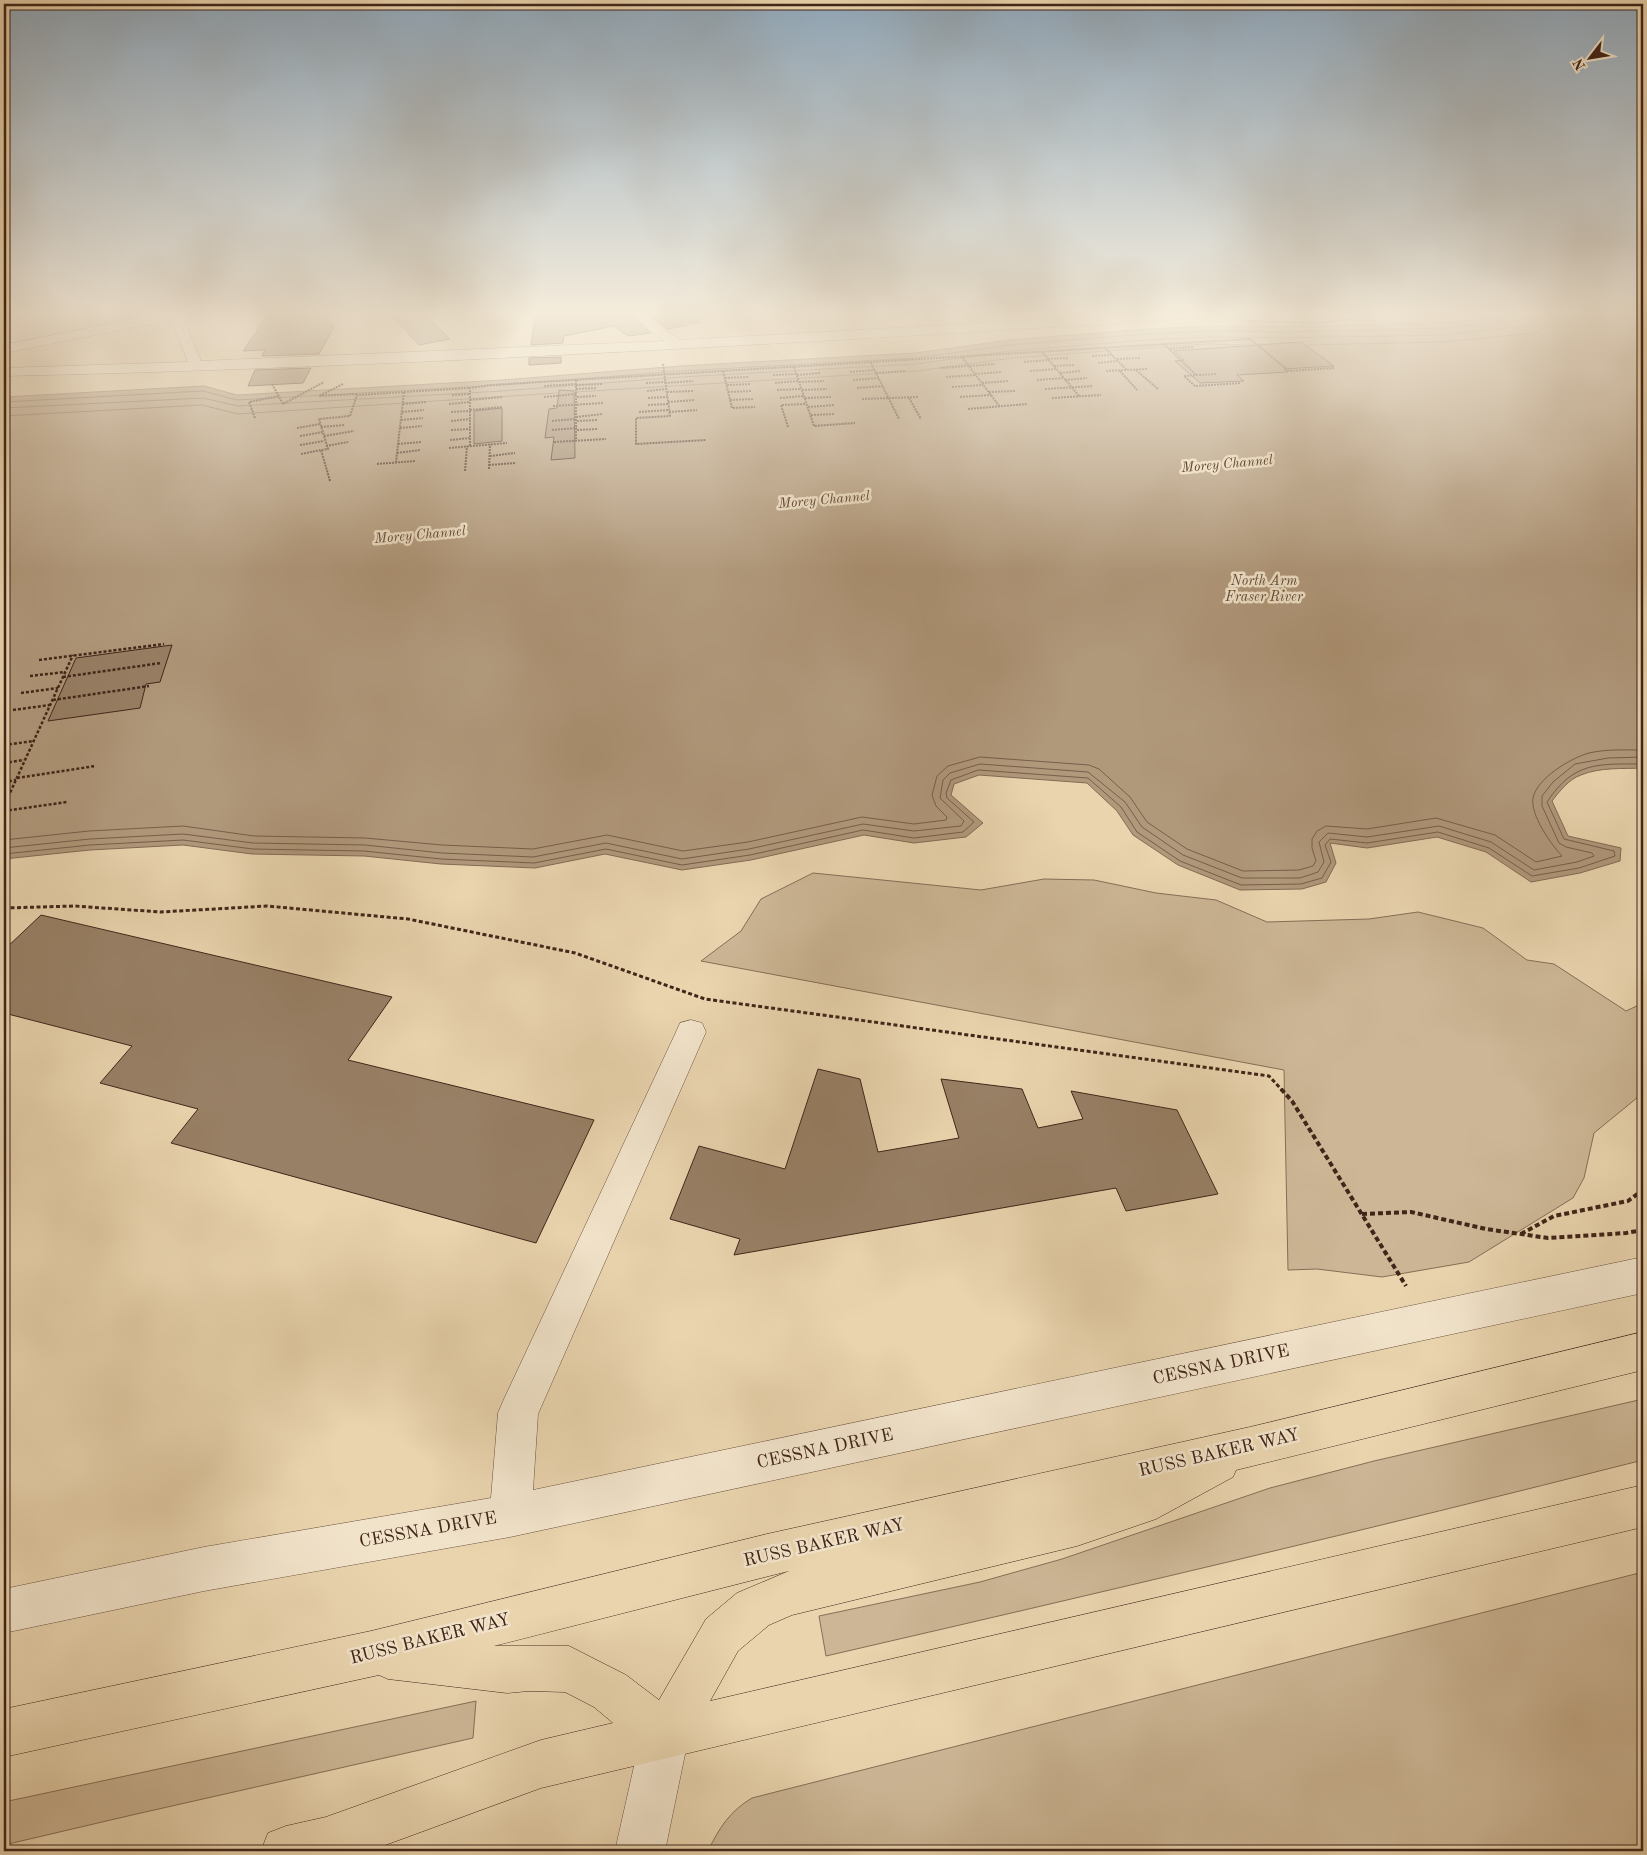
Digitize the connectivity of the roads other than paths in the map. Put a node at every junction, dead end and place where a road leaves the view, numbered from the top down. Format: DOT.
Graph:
graph roads {
  1 [pos="691,1032"];
  2 [pos="1643,1275"];
  3 [pos="1643,1351"];
  4 [pos="1250,1447"];
  5 [pos="1643,1506"];
  6 [pos="510,1516"];
  7 [pos="4,1611"];
  8 [pos="370,1654"];
  9 [pos="4,1733"];
  10 [pos="665,1735"];
  11 [pos="325,1848"];
  12 [pos="640,1851"];
  1 -- 6 [label="street"];
  2 -- 6 [label="street, CESSNA DRIVE"];
  3 -- 4 [label="main road, RUSS BAKER WAY"];
  4 -- 8 [label="main road, RUSS BAKER WAY"];
  4 -- 10 [label="main road"];
  5 -- 10 [label="main road"];
  6 -- 7 [label="street, CESSNA DRIVE"];
  8 -- 9 [label="main road, RUSS BAKER WAY"];
  8 -- 10 [label="main road"];
  10 -- 11 [label="main road"];
  10 -- 12 [label="street"];
}
